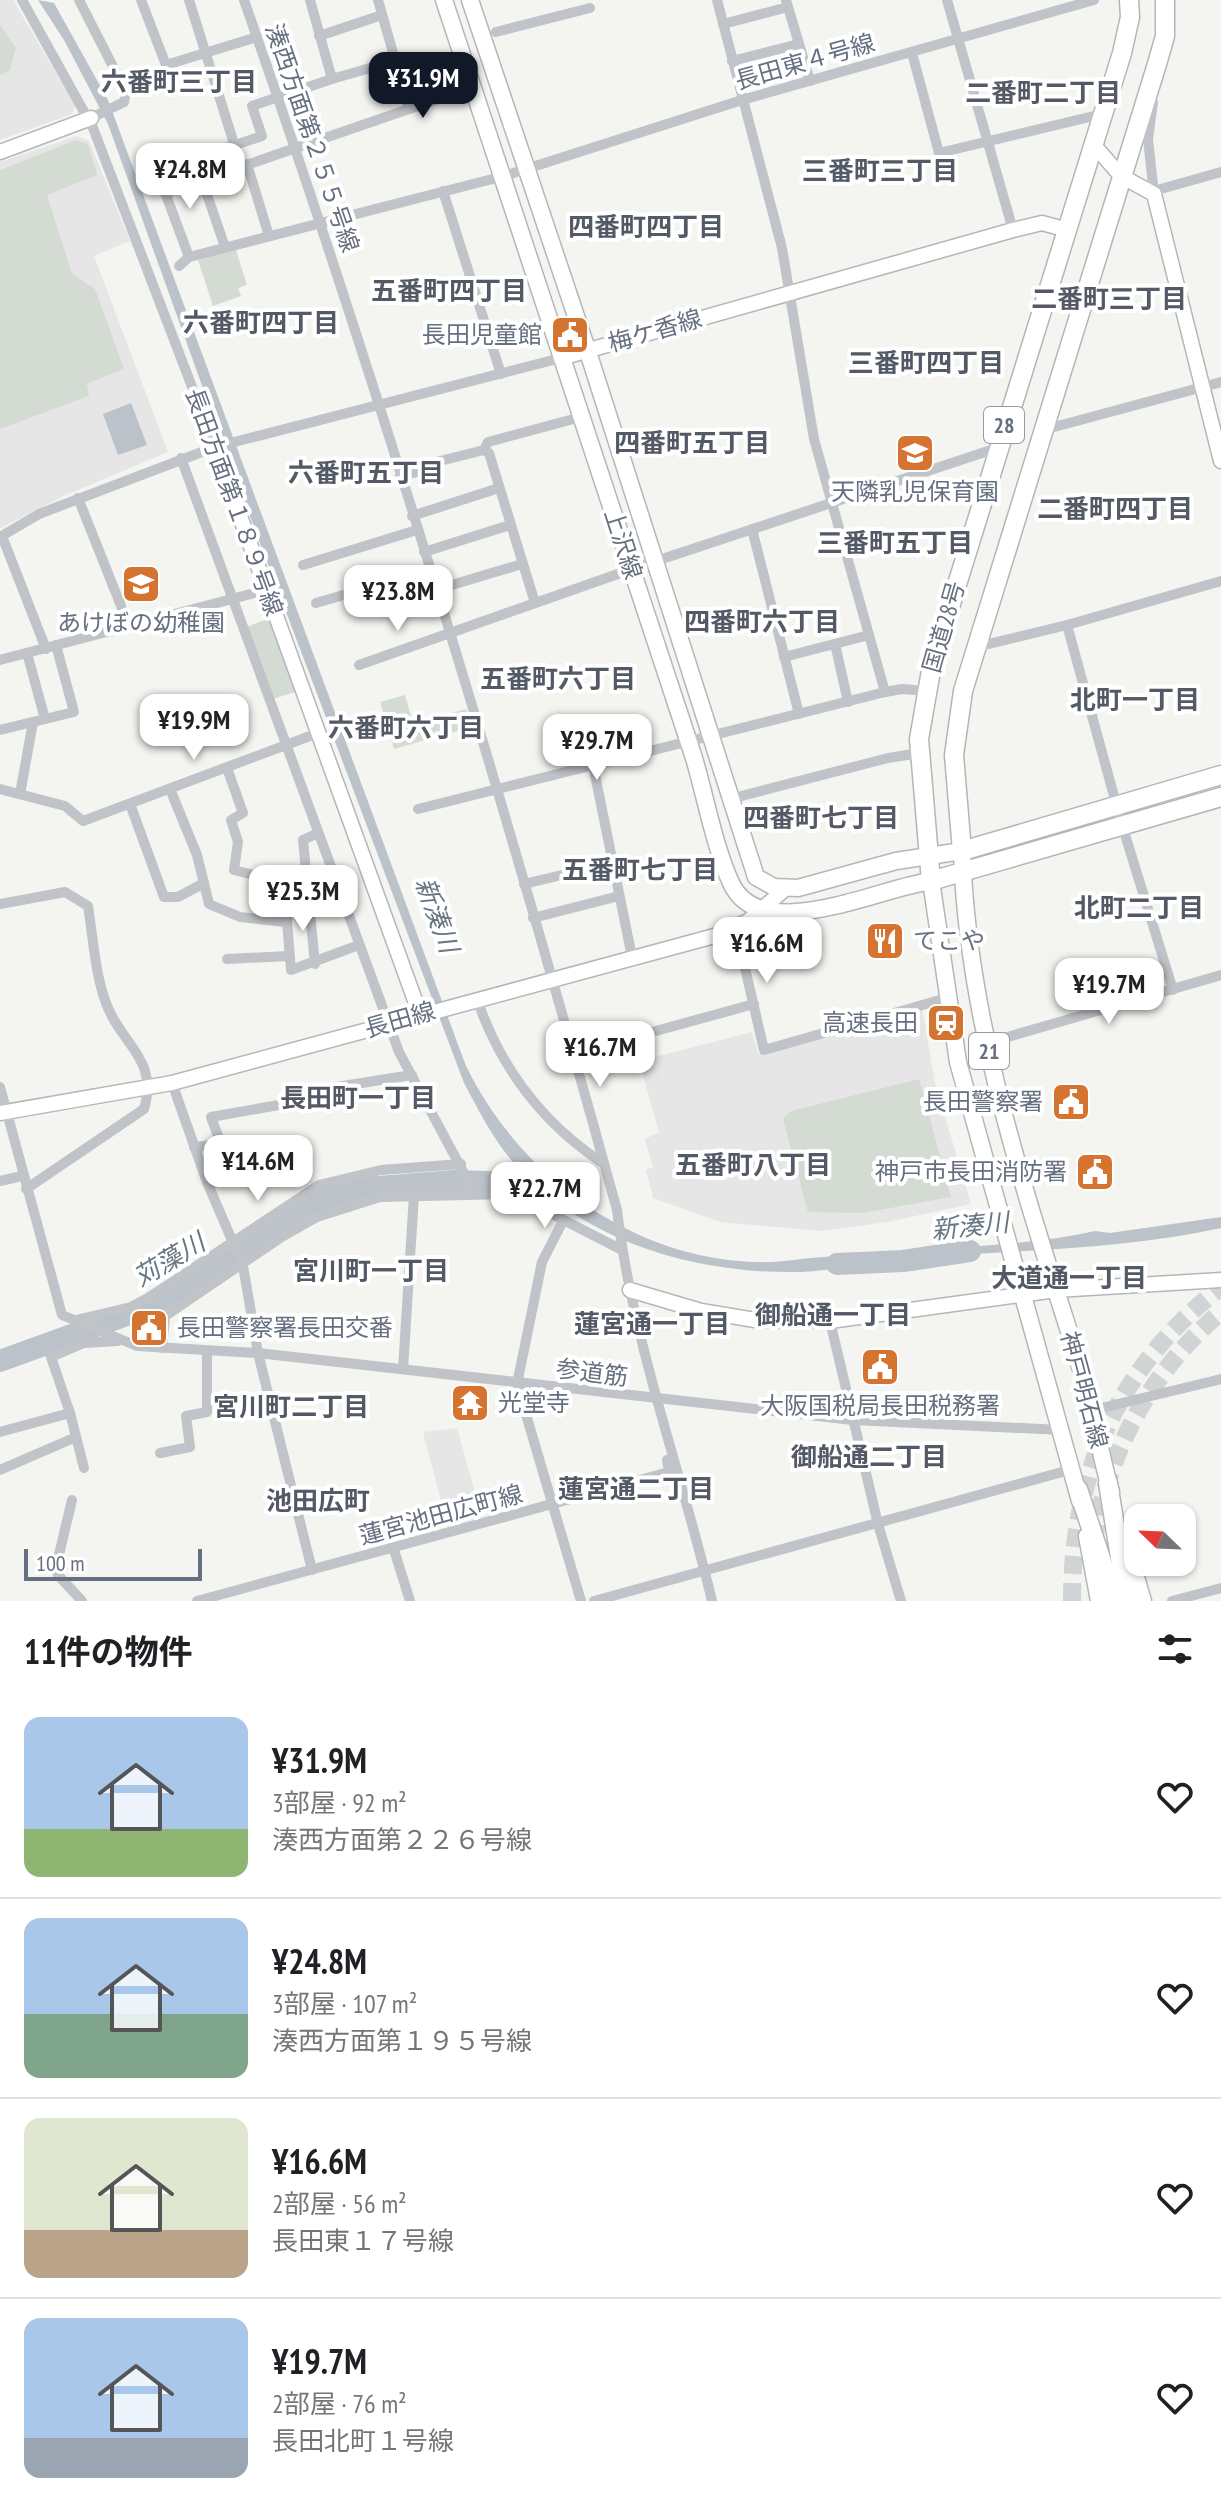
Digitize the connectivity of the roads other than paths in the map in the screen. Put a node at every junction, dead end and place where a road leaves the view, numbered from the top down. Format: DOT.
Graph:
graph roads {
  1 [pos="22,0"];
  2 [pos="79,0"];
  3 [pos="141,0"];
  4 [pos="189,0"];
  5 [pos="244,0"];
  6 [pos="310,0"];
  7 [pos="378,0"];
  8 [pos="444,0"];
  9 [pos="470,0"];
  10 [pos="717,0"];
  11 [pos="947,0"];
  12 [pos="1094,0"];
  13 [pos="1129,0"];
  14 [pos="1165,0"];
  15 [pos="787,3"];
  16 [pos="590,8"];
  17 [pos="382,15"];
  18 [pos="723,24"];
  19 [pos="496,32"];
  20 [pos="319,36"];
  21 [pos="257,37"];
  22 [pos="958,38"];
  23 [pos="799,44"];
  24 [pos="205,52"];
  25 [pos="912,53"];
  26 [pos="394,61"];
  27 [pos="732,61"];
  28 [pos="1157,64"];
  29 [pos="332,79"];
  30 [pos="810,81"];
  31 [pos="473,87"];
  32 [pos="277,95"];
  33 [pos="742,100"];
  34 [pos="409,109"];
  35 [pos="1102,114"];
  36 [pos="89,120"];
  37 [pos="986,142"];
  38 [pos="1092,143"];
  39 [pos="234,146"];
  40 [pos="296,147"];
  41 [pos="0,152"];
  42 [pos="244,165"];
  43 [pos="528,169"];
  44 [pos="1221,172"];
  45 [pos="1121,176"];
  46 [pos="496,178"];
  47 [pos="202,180"];
  48 [pos="443,191"];
  49 [pos="1152,192"];
  50 [pos="165,193"];
  51 [pos="320,222"];
  52 [pos="1064,229"];
  53 [pos="1013,230"];
  54 [pos="269,236"];
  55 [pos="225,247"];
  56 [pos="189,257"];
  57 [pos="179,266"];
  58 [pos="789,292"];
  59 [pos="588,352"];
  60 [pos="561,358"];
  61 [pos="501,374"];
  62 [pos="1221,382"];
  63 [pos="1202,388"];
  64 [pos="378,407"];
  65 [pos="581,417"];
  66 [pos="1041,431"];
  67 [pos="215,447"];
  68 [pos="997,448"];
  69 [pos="484,450"];
  70 [pos="181,458"];
  71 [pos="1221,461"];
  72 [pos="400,476"];
  73 [pos="499,488"];
  74 [pos="78,498"];
  75 [pos="832,502"];
  76 [pos="412,516"];
  77 [pos="510,525"];
  78 [pos="752,529"];
  79 [pos="417,530"];
  80 [pos="1,536"];
  81 [pos="424,552"];
  82 [pos="655,561"];
  83 [pos="522,564"];
  84 [pos="303,565"];
  85 [pos="632,569"];
  86 [pos="429,570"];
  87 [pos="1221,581"];
  88 [pos="266,590"];
  89 [pos="435,590"];
  90 [pos="232,598"];
  91 [pos="316,603"];
  92 [pos="535,603"];
  93 [pos="1067,625"];
  94 [pos="129,626"];
  95 [pos="449,633"];
  96 [pos="869,635"];
  97 [pos="835,644"];
  98 [pos="51,647"];
  99 [pos="976,647"];
  100 [pos="27,653"];
  101 [pos="784,657"];
  102 [pos="0,660"];
  103 [pos="359,665"];
  104 [pos="927,691"];
  105 [pos="885,692"];
  106 [pos="848,702"];
  107 [pos="799,714"];
  108 [pos="45,719"];
  109 [pos="33,722"];
  110 [pos="0,730"];
  111 [pos="318,733"];
  112 [pos="710,736"];
  113 [pos="688,739"];
  114 [pos="286,747"];
  115 [pos="920,753"];
  116 [pos="593,765"];
  117 [pos="227,768"];
  118 [pos="1221,775"];
  119 [pos="0,789"];
  120 [pos="170,789"];
  121 [pos="496,791"];
  122 [pos="20,794"];
  123 [pos="1221,797"];
  124 [pos="730,799"];
  125 [pos="130,804"];
  126 [pos="1117,806"];
  127 [pos="418,809"];
  128 [pos="1122,825"];
  129 [pos="318,833"];
  130 [pos="962,851"];
  131 [pos="928,857"];
  132 [pos="612,863"];
  133 [pos="962,874"];
  134 [pos="931,881"];
  135 [pos="204,883"];
  136 [pos="524,884"];
  137 [pos="785,889"];
  138 [pos="309,891"];
  139 [pos="619,896"];
  140 [pos="0,904"];
  141 [pos="759,911"];
  142 [pos="533,918"];
  143 [pos="259,919"];
  144 [pos="285,922"];
  145 [pos="736,929"];
  146 [pos="359,945"];
  147 [pos="289,956"];
  148 [pos="632,957"];
  149 [pos="227,959"];
  150 [pos="315,964"];
  151 [pos="1221,975"];
  152 [pos="550,979"];
  153 [pos="1173,990"];
  154 [pos="947,998"];
  155 [pos="477,999"];
  156 [pos="754,1004"];
  157 [pos="421,1017"];
  158 [pos="390,1023"];
  159 [pos="987,1043"];
  160 [pos="572,1054"];
  161 [pos="412,1075"];
  162 [pos="172,1083"];
  163 [pos="0,1087"];
  164 [pos="150,1088"];
  165 [pos="2,1113"];
  166 [pos="194,1147"];
  167 [pos="604,1164"];
  168 [pos="463,1168"];
  169 [pos="22,1176"];
  170 [pos="0,1181"];
  171 [pos="26,1189"];
  172 [pos="474,1192"];
  173 [pos="414,1195"];
  174 [pos="563,1221"];
  175 [pos="234,1240"];
  176 [pos="622,1250"];
  177 [pos="243,1266"];
  178 [pos="1221,1280"];
  179 [pos="1054,1283"];
  180 [pos="1022,1287"];
  181 [pos="630,1290"];
  182 [pos="830,1321"];
  183 [pos="79,1322"];
  184 [pos="115,1338"];
  185 [pos="162,1348"];
  186 [pos="207,1351"];
  187 [pos="258,1353"];
  188 [pos="403,1369"];
  189 [pos="1221,1379"];
  190 [pos="517,1384"];
  191 [pos="656,1400"];
  192 [pos="1093,1410"];
  193 [pos="70,1413"];
  194 [pos="853,1420"];
  195 [pos="1061,1430"];
  196 [pos="0,1432"];
  197 [pos="76,1437"];
  198 [pos="160,1453"];
  199 [pos="84,1468"];
  200 [pos="1073,1469"];
  201 [pos="0,1470"];
  202 [pos="1108,1483"];
  203 [pos="1078,1489"];
  204 [pos="72,1500"];
  205 [pos="551,1506"];
  206 [pos="878,1524"];
  207 [pos="394,1550"];
  208 [pos="312,1570"];
  209 [pos="705,1573"];
  210 [pos="1221,1588"];
  211 [pos="82,1601"];
  212 [pos="197,1601"];
  213 [pos="410,1601"];
  214 [pos="581,1601"];
  215 [pos="594,1601"];
  216 [pos="712,1601"];
  217 [pos="901,1601"];
  218 [pos="1099,1601"];
  219 [pos="1115,1601"];
  220 [pos="1127,1601"];
  221 [pos="1143,1601"];
  222 [pos="1172,1601"];
  1 -- 36 [label="street, 長田方面第１８９号線"];
  2 -- 36 [label="street"];
  3 -- 24 [label="street"];
  4 -- 24 [label="street"];
  5 -- 21 [label="street, 湊西方面第２５５号線"];
  6 -- 20 [label="street"];
  7 -- 17 [label="street"];
  8 -- 31 [label="main road, 上沢線"];
  9 -- 43 [label="main road, 上沢線"];
  10 -- 18 [label="street"];
  11 -- 22 [label="street"];
  12 -- 22 [label="street, 長田東４号線"];
  13 -- 35 [label="highway, 国道28号 / 28"];
  14 -- 28 [label="highway, 国道28号 / 28"];
  15 -- 18 [label="street"];
  15 -- 23 [label="street"];
  16 -- 19 [label="street"];
  17 -- 20 [label="street"];
  17 -- 26 [label="street"];
  18 -- 27 [label="street"];
  20 -- 29 [label="street"];
  21 -- 24 [label="street"];
  21 -- 32 [label="street, 湊西方面第２５５号線"];
  22 -- 25 [label="street, 長田東４号線"];
  22 -- 37 [label="street"];
  23 -- 27 [label="street"];
  23 -- 30 [label="street"];
  24 -- 39 [label="street"];
  25 -- 30 [label="street, 長田東４号線"];
  25 -- 37 [label="street"];
  26 -- 29 [label="street"];
  26 -- 34 [label="street"];
  27 -- 33 [label="street"];
  28 -- 45 [label="highway, 国道28号 / 28"];
  28 -- 49 [label="street"];
  29 -- 32 [label="street"];
  30 -- 33 [label="street, 長田東４号線"];
  31 -- 34 [label="street"];
  31 -- 46 [label="main road, 上沢線"];
  32 -- 39 [label="street"];
  32 -- 40 [label="street, 湊西方面第２５５号線"];
  33 -- 43 [label="street, 長田東４号線"];
  33 -- 58 [label="street"];
  34 -- 40 [label="street"];
  35 -- 37 [label="street"];
  35 -- 38 [label="highway, 国道28号 / 28"];
  36 -- 41 [label="street"];
  36 -- 67 [label="street, 長田方面第１８９号線"];
  37 -- 53 [label="street"];
  38 -- 45 [label="street"];
  38 -- 52 [label="highway, 国道28号 / 28"];
  39 -- 42 [label="street"];
  39 -- 50 [label="street"];
  40 -- 42 [label="street"];
  40 -- 51 [label="street, 湊西方面第２５５号線"];
  42 -- 47 [label="street"];
  42 -- 54 [label="street"];
  43 -- 46 [label="street, 長田東４号線"];
  43 -- 59 [label="main road, 上沢線"];
  44 -- 49 [label="street"];
  45 -- 49 [label="street"];
  45 -- 66 [label="highway, 国道28号 / 28"];
  46 -- 48 [label="street, 長田東４号線"];
  46 -- 60 [label="main road, 上沢線"];
  47 -- 50 [label="street"];
  47 -- 55 [label="street"];
  48 -- 51 [label="street, 長田東４号線"];
  48 -- 61 [label="street"];
  49 -- 63 [label="street"];
  50 -- 56 [label="street"];
  51 -- 54 [label="street, 長田東４号線"];
  51 -- 64 [label="street, 湊西方面第２５５号線"];
  52 -- 53 [label="street, 梅ケ香線"];
  52 -- 68 [label="highway, 国道28号 / 28"];
  53 -- 58 [label="street, 梅ケ香線"];
  54 -- 55 [label="street, 長田東４号線"];
  55 -- 56 [label="street, 長田東４号線"];
  56 -- 57 [label="street"];
  58 -- 59 [label="street, 梅ケ香線"];
  58 -- 75 [label="street"];
  59 -- 60 [label="street, 梅ケ香線"];
  59 -- 82 [label="main road, 上沢線"];
  60 -- 61 [label="street, 梅ケ香線"];
  60 -- 65 [label="main road, 上沢線"];
  61 -- 64 [label="street, 梅ケ香線"];
  62 -- 63 [label="street"];
  63 -- 66 [label="street"];
  63 -- 71 [label="street"];
  64 -- 67 [label="street, 梅ケ香線"];
  64 -- 72 [label="street, 湊西方面第２５５号線"];
  65 -- 69 [label="street"];
  65 -- 85 [label="main road, 上沢線"];
  66 -- 99 [label="highway, 国道28号 / 28"];
  67 -- 70 [label="street, 梅ケ香線"];
  67 -- 88 [label="street, 長田方面第１８９号線"];
  68 -- 75 [label="street"];
  68 -- 104 [label="highway, 国道28号 / 28"];
  69 -- 72 [label="street"];
  69 -- 73 [label="street"];
  70 -- 74 [label="street, 梅ケ香線"];
  70 -- 90 [label="street"];
  72 -- 76 [label="street, 湊西方面第２５５号線"];
  73 -- 76 [label="street"];
  73 -- 77 [label="street"];
  74 -- 80 [label="street, 梅ケ香線"];
  74 -- 94 [label="street"];
  75 -- 78 [label="street"];
  75 -- 96 [label="street"];
  76 -- 79 [label="street, 湊西方面第２５５号線"];
  77 -- 81 [label="street"];
  77 -- 83 [label="street"];
  78 -- 82 [label="street"];
  78 -- 101 [label="street"];
  79 -- 81 [label="street, 湊西方面第２５５号線"];
  79 -- 84 [label="street"];
  80 -- 98 [label="street"];
  81 -- 86 [label="street, 湊西方面第２５５号線"];
  82 -- 85 [label="street"];
  82 -- 112 [label="main road, 上沢線"];
  83 -- 89 [label="street"];
  83 -- 92 [label="street"];
  85 -- 92 [label="street"];
  85 -- 113 [label="main road, 上沢線"];
  86 -- 89 [label="street, 湊西方面第２５５号線"];
  86 -- 91 [label="street"];
  87 -- 93 [label="street"];
  88 -- 90 [label="street"];
  88 -- 111 [label="street, 長田方面第１８９号線"];
  89 -- 95 [label="street, 湊西方面第２５５号線"];
  90 -- 94 [label="street"];
  90 -- 114 [label="street"];
  92 -- 95 [label="street"];
  93 -- 99 [label="street"];
  93 -- 126 [label="street"];
  94 -- 98 [label="street"];
  95 -- 103 [label="street"];
  95 -- 121 [label="street, 湊西方面第２５５号線"];
  96 -- 97 [label="street"];
  96 -- 105 [label="street"];
  97 -- 101 [label="street"];
  97 -- 106 [label="street"];
  98 -- 100 [label="street"];
  98 -- 108 [label="street"];
  99 -- 130 [label="highway, 国道28号 / 28"];
  100 -- 102 [label="street"];
  100 -- 108 [label="street"];
  101 -- 107 [label="street"];
  104 -- 105 [label="street"];
  104 -- 115 [label="highway, 国道28号 / 28"];
  105 -- 106 [label="street"];
  106 -- 107 [label="street"];
  107 -- 112 [label="street"];
  108 -- 109 [label="street"];
  109 -- 110 [label="street"];
  109 -- 122 [label="street"];
  111 -- 114 [label="street"];
  111 -- 157 [label="street, 長田方面第１８９号線"];
  112 -- 113 [label="street"];
  112 -- 124 [label="main road, 上沢線"];
  113 -- 116 [label="street"];
  113 -- 141 [label="main road, 上沢線"];
  114 -- 117 [label="street"];
  114 -- 129 [label="street"];
  115 -- 124 [label="street"];
  115 -- 131 [label="highway, 国道28号 / 28"];
  116 -- 121 [label="street"];
  116 -- 132 [label="street"];
  117 -- 120 [label="street"];
  117 -- 143 [label="street"];
  118 -- 126 [label="highway"];
  119 -- 122 [label="street"];
  120 -- 125 [label="street"];
  120 -- 135 [label="street"];
  121 -- 127 [label="street"];
  121 -- 136 [label="street, 湊西方面第２５５号線"];
  122 -- 125 [label="street"];
  123 -- 128 [label="highway"];
  124 -- 137 [label="main road, 上沢線"];
  125 -- 135 [label="street"];
  126 -- 128 [label="street"];
  126 -- 130 [label="highway"];
  128 -- 133 [label="highway"];
  128 -- 153 [label="street"];
  129 -- 138 [label="street"];
  129 -- 146 [label="street"];
  130 -- 131 [label="main road"];
  130 -- 133 [label="main road, 神戸明石線 / 21"];
  131 -- 134 [label="highway, 国道28号 / 28"];
  131 -- 137 [label="main road"];
  132 -- 136 [label="street"];
  132 -- 139 [label="street"];
  133 -- 134 [label="highway"];
  133 -- 159 [label="main road, 神戸明石線 / 21"];
  134 -- 141 [label="main road"];
  134 -- 154 [label="main road, 神戸明石線 / 21"];
  135 -- 143 [label="street"];
  136 -- 142 [label="street, 湊西方面第２５５号線"];
  137 -- 141 [label="street, 長田線"];
  138 -- 144 [label="street"];
  138 -- 150 [label="street"];
  139 -- 142 [label="street"];
  139 -- 148 [label="street"];
  140 -- 164 [label="street"];
  141 -- 145 [label="street, 長田線"];
  142 -- 152 [label="street, 湊西方面第２５５号線"];
  143 -- 144 [label="street"];
  144 -- 147 [label="street"];
  145 -- 148 [label="street, 長田線"];
  145 -- 156 [label="street"];
  146 -- 150 [label="street"];
  146 -- 158 [label="street"];
  147 -- 149 [label="street"];
  147 -- 150 [label="street"];
  148 -- 152 [label="street, 長田線"];
  151 -- 153 [label="street"];
  152 -- 155 [label="street, 長田線"];
  152 -- 160 [label="street, 湊西方面第２５５号線"];
  153 -- 159 [label="street"];
  154 -- 156 [label="street"];
  154 -- 180 [label="main road, 神戸明石線 / 21"];
  155 -- 157 [label="street, 長田線"];
  155 -- 167 [label="street"];
  156 -- 160 [label="street"];
  157 -- 158 [label="street, 長田線"];
  158 -- 161 [label="street"];
  158 -- 162 [label="street, 長田線"];
  159 -- 179 [label="main road, 神戸明石線 / 21"];
  160 -- 167 [label="street, 湊西方面第２５５号線"];
  161 -- 166 [label="street"];
  161 -- 168 [label="street"];
  162 -- 164 [label="street, 長田線"];
  162 -- 166 [label="street"];
  163 -- 165 [label="street"];
  164 -- 165 [label="street, 長田線"];
  164 -- 171 [label="street"];
  165 -- 169 [label="street"];
  166 -- 175 [label="street"];
  167 -- 176 [label="street, 湊西方面第２５５号線"];
  168 -- 172 [label="street"];
  168 -- 175 [label="street"];
  169 -- 170 [label="street"];
  169 -- 171 [label="street"];
  171 -- 183 [label="street"];
  172 -- 173 [label="street"];
  172 -- 174 [label="street"];
  173 -- 177 [label="street"];
  173 -- 188 [label="street"];
  174 -- 176 [label="street"];
  174 -- 190 [label="street"];
  175 -- 177 [label="street"];
  175 -- 183 [label="street"];
  176 -- 181 [label="street, 湊西方面第２５５号線"];
  177 -- 185 [label="street"];
  177 -- 187 [label="street"];
  178 -- 179 [label="street"];
  179 -- 180 [label="street"];
  179 -- 192 [label="main road, 神戸明石線 / 21"];
  180 -- 182 [label="street"];
  180 -- 195 [label="main road, 神戸明石線 / 21"];
  181 -- 182 [label="street"];
  181 -- 191 [label="street, 湊西方面第２５５号線"];
  182 -- 194 [label="street"];
  183 -- 184 [label="street"];
  184 -- 185 [label="street, 参道筋"];
  184 -- 193 [label="street, 参道筋"];
  185 -- 186 [label="street, 参道筋"];
  186 -- 187 [label="street, 参道筋"];
  186 -- 198 [label="street"];
  187 -- 188 [label="street, 参道筋"];
  187 -- 208 [label="street"];
  188 -- 190 [label="street, 参道筋"];
  189 -- 192 [label="street"];
  190 -- 191 [label="street, 参道筋"];
  190 -- 205 [label="street"];
  191 -- 194 [label="street, 参道筋"];
  191 -- 205 [label="street, 蓮宮池田広町線"];
  191 -- 209 [label="street"];
  192 -- 202 [label="main road, 神戸明石線 / 21"];
  193 -- 196 [label="street"];
  193 -- 197 [label="street"];
  194 -- 195 [label="street, 参道筋"];
  194 -- 206 [label="street"];
  195 -- 200 [label="main road, 神戸明石線 / 21"];
  197 -- 199 [label="street"];
  197 -- 201 [label="street"];
  200 -- 203 [label="main road, 神戸明石線 / 21"];
  200 -- 206 [label="street"];
  202 -- 220 [label="highway"];
  202 -- 221 [label="main road, 神戸明石線 / 21"];
  203 -- 218 [label="main road, 神戸明石線 / 21"];
  203 -- 219 [label="highway"];
  204 -- 211 [label="street"];
  205 -- 207 [label="street, 蓮宮池田広町線"];
  205 -- 214 [label="street"];
  206 -- 209 [label="street"];
  206 -- 217 [label="street"];
  207 -- 208 [label="street, 蓮宮池田広町線"];
  207 -- 213 [label="street"];
  208 -- 212 [label="street, 蓮宮池田広町線"];
  209 -- 215 [label="street"];
  209 -- 216 [label="street"];
  210 -- 222 [label="street"];
}
